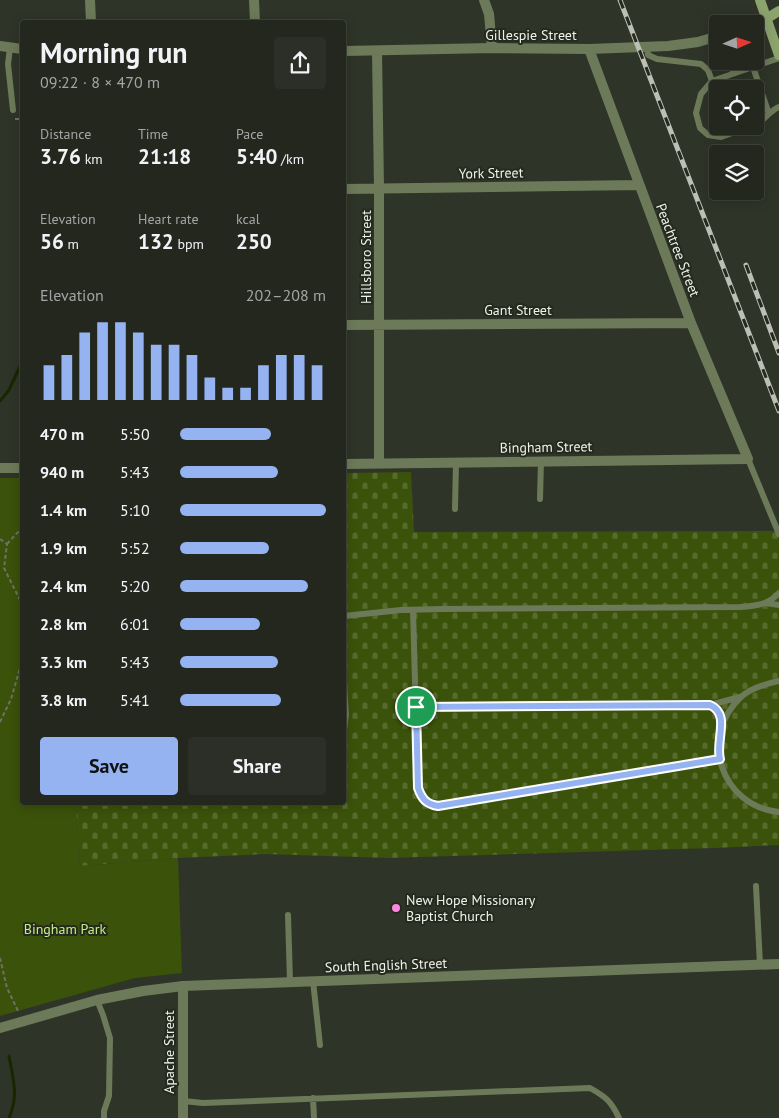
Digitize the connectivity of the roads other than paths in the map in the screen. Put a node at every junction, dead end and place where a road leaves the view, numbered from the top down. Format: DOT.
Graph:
graph roads {
  1 [pos="90,0"];
  2 [pos="254,0"];
  3 [pos="484,0"];
  4 [pos="760,0"];
  5 [pos="779,12"];
  6 [pos="766,19"];
  7 [pos="91,20"];
  8 [pos="255,20"];
  9 [pos="709,39"];
  10 [pos="647,46"];
  11 [pos="5,47"];
  12 [pos="492,48"];
  13 [pos="20,49"];
  14 [pos="588,49"];
  15 [pos="346,51"];
  16 [pos="377,51"];
  17 [pos="779,56"];
  18 [pos="764,62"];
  19 [pos="733,70"];
  20 [pos="743,70"];
  21 [pos="753,70"];
  22 [pos="734,73"];
  23 [pos="712,80"];
  24 [pos="715,80"];
  25 [pos="709,85"];
  26 [pos="779,107"];
  27 [pos="13,110"];
  28 [pos="769,114"];
  29 [pos="764,119"];
  30 [pos="728,135"];
  31 [pos="639,185"];
  32 [pos="346,189"];
  33 [pos="379,189"];
  34 [pos="379,324"];
  35 [pos="691,324"];
  36 [pos="346,325"];
  37 [pos="748,459"];
  38 [pos="542,461"];
  39 [pos="456,462"];
  40 [pos="379,463"];
  41 [pos="346,464"];
  42 [pos="0,468"];
  43 [pos="20,468"];
  44 [pos="540,499"];
  45 [pos="456,509"];
  46 [pos="779,534"];
  47 [pos="779,593"];
  48 [pos="766,603"];
  49 [pos="779,605"];
  50 [pos="413,610"];
  51 [pos="346,616"];
  52 [pos="779,681"];
  53 [pos="741,697"];
  54 [pos="710,705"];
  55 [pos="416,707"];
  56 [pos="722,726"];
  57 [pos="720,759"];
  58 [pos="779,812"];
  59 [pos="756,886"];
  60 [pos="288,915"];
  61 [pos="779,964"];
  62 [pos="760,965"];
  63 [pos="313,981"];
  64 [pos="290,982"];
  65 [pos="183,986"];
  66 [pos="98,1000"];
  67 [pos="0,1028"];
  68 [pos="320,1045"];
  69 [pos="313,1098"];
  70 [pos="183,1101"];
  71 [pos="104,1118"];
  72 [pos="183,1118"];
  73 [pos="314,1118"];
  74 [pos="619,1118"];
  1 -- 7 [label="street"];
  2 -- 8 [label="street"];
  3 -- 12 [label="street"];
  4 -- 6 [label="main road"];
  5 -- 6 [label="main road"];
  6 -- 17 [label="main road"];
  9 -- 10 [label="street, Gillespie Street"];
  10 -- 14 [label="street, Gillespie Street"];
  10 -- 23 [label="lane"];
  11 -- 13 [label="street"];
  11 -- 27 [label="lane"];
  12 -- 14 [label="street, Gillespie Street"];
  12 -- 16 [label="street, Gillespie Street"];
  14 -- 31 [label="street, Peachtree Street"];
  15 -- 16 [label="street, Gillespie Street"];
  16 -- 33 [label="street, Hillsboro Street"];
  17 -- 18 [label="lane"];
  19 -- 22 [label="lane"];
  20 -- 22 [label="lane"];
  21 -- 28 [label="lane"];
  22 -- 24 [label="lane"];
  25 -- 30 [label="lane"];
  26 -- 28 [label="lane"];
  28 -- 29 [label="lane"];
  31 -- 33 [label="street, York Street"];
  31 -- 35 [label="street, Peachtree Street"];
  32 -- 33 [label="street, York Street"];
  33 -- 34 [label="street, Hillsboro Street"];
  34 -- 35 [label="street, Gant Street"];
  34 -- 36 [label="street, Gant Street"];
  34 -- 40 [label="street, Hillsboro Street"];
  35 -- 37 [label="street, Peachtree Street"];
  37 -- 38 [label="street, Bingham Street"];
  37 -- 46 [label="lane"];
  38 -- 39 [label="street, Bingham Street"];
  38 -- 44 [label="lane"];
  39 -- 40 [label="street, Bingham Street"];
  39 -- 45 [label="lane"];
  40 -- 41 [label="street, Bingham Street"];
  42 -- 43 [label="street"];
  47 -- 48 [label="lane"];
  48 -- 49 [label="lane"];
  48 -- 50 [label="lane"];
  50 -- 51 [label="lane"];
  50 -- 55 [label="lane"];
  52 -- 53 [label="lane"];
  53 -- 54 [label="lane"];
  53 -- 56 [label="lane"];
  54 -- 55 [label="lane"];
  54 -- 56 [label="lane"];
  55 -- 57 [label="lane"];
  56 -- 57 [label="lane"];
  57 -- 58 [label="lane"];
  59 -- 62 [label="lane"];
  60 -- 64 [label="lane"];
  61 -- 62 [label="street, South English Street"];
  62 -- 63 [label="street, South English Street"];
  63 -- 64 [label="street, South English Street"];
  63 -- 68 [label="lane"];
  64 -- 65 [label="street, South English Street"];
  65 -- 66 [label="street, South English Street"];
  65 -- 70 [label="street, Apache Street"];
  66 -- 67 [label="street, South English Street"];
  66 -- 71 [label="lane"];
  69 -- 70 [label="lane"];
  69 -- 73 [label="lane"];
  69 -- 74 [label="lane"];
  70 -- 72 [label="street, Apache Street"];
}
